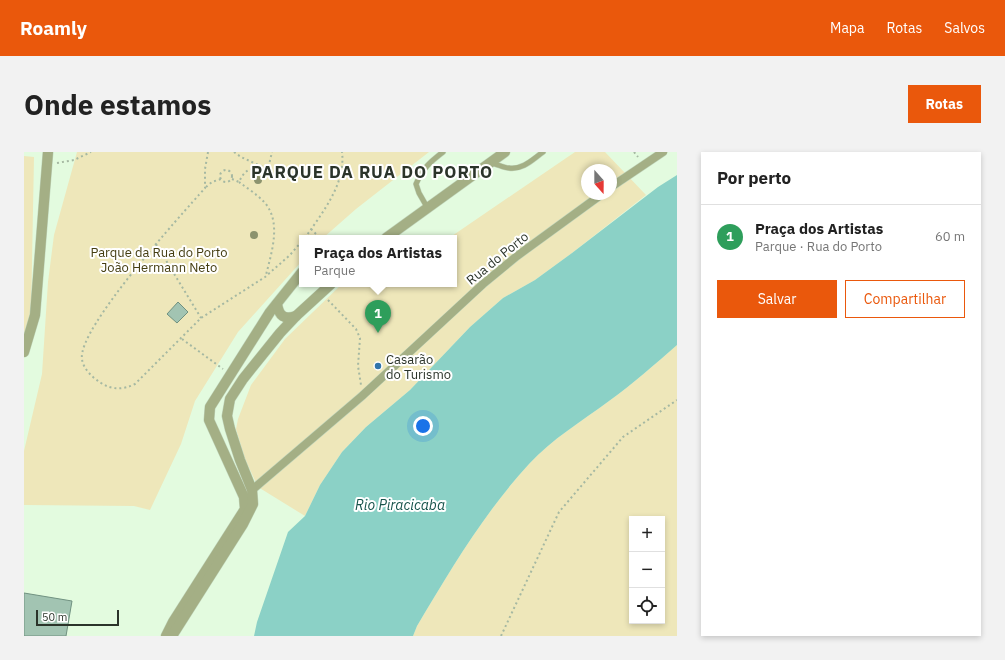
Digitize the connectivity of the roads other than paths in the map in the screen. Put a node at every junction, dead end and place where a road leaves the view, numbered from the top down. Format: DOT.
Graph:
graph roads {
  1 [pos="48,152"];
  2 [pos="444,152"];
  3 [pos="505,152"];
  4 [pos="543,152"];
  5 [pos="663,152"];
  6 [pos="490,162"];
  7 [pos="617,183"];
  8 [pos="594,200"];
  9 [pos="428,207"];
  10 [pos="390,235"];
  11 [pos="299,276"];
  12 [pos="328,287"];
  13 [pos="277,304"];
  14 [pos="296,316"];
  15 [pos="24,352"];
  16 [pos="252,490"];
  17 [pos="166,636"];
  18 [pos="172,636"];
  1 -- 15 [label="street"];
  2 -- 9 [label="lane"];
  3 -- 6 [label="street"];
  4 -- 6 [label="lane"];
  5 -- 7 [label="street"];
  6 -- 9 [label="street"];
  8 -- 16 [label="street, Rua do Porto"];
  9 -- 10 [label="street"];
  11 -- 13 [label="street"];
  12 -- 14 [label="street"];
  13 -- 14 [label="street"];
  13 -- 17 [label="street"];
  14 -- 16 [label="street"];
  16 -- 18 [label="street"];
}
